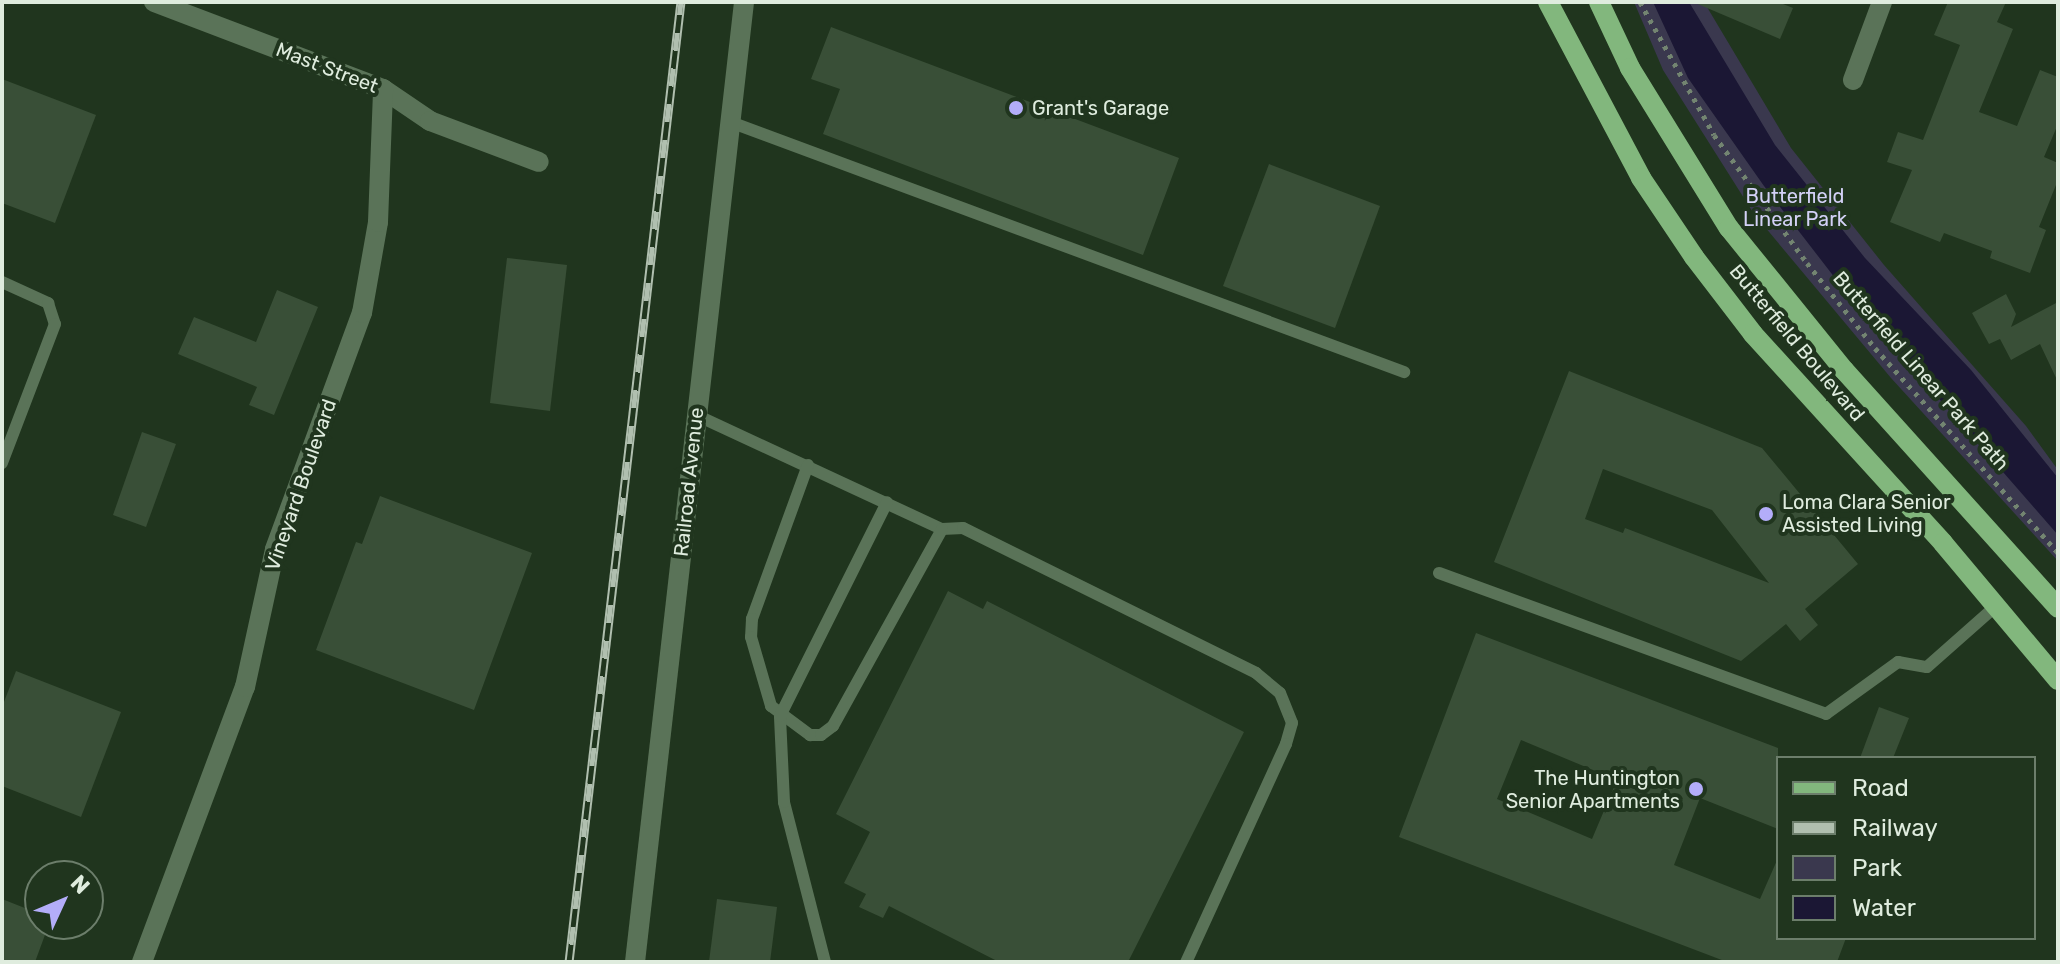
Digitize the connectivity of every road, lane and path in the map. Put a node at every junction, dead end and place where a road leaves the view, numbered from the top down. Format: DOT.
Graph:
graph roads {
  1 [pos="154,2"];
  2 [pos="744,2"];
  3 [pos="1548,2"];
  4 [pos="1599,2"];
  5 [pos="1640,2"];
  6 [pos="1882,2"];
  7 [pos="1853,80"];
  8 [pos="383,89"];
  9 [pos="733,123"];
  10 [pos="539,162"];
  11 [pos="2,282"];
  12 [pos="1404,372"];
  13 [pos="696,415"];
  14 [pos="2,463"];
  15 [pos="808,465"];
  16 [pos="887,502"];
  17 [pos="942,529"];
  18 [pos="2058,553"];
  19 [pos="1439,573"];
  20 [pos="1997,605"];
  21 [pos="2058,608"];
  22 [pos="2058,680"];
  23 [pos="780,716"];
  24 [pos="142,962"];
  25 [pos="635,962"];
  26 [pos="825,962"];
  27 [pos="1186,962"];
  1 -- 8 [label="street, Mast Street"];
  2 -- 9 [label="street, Railroad Avenue"];
  3 -- 20 [label="main road, Butterfield Boulevard"];
  4 -- 21 [label="main road, Butterfield Boulevard"];
  5 -- 18 [label="path, Butterfield Linear Park Path"];
  6 -- 7 [label="street"];
  8 -- 10 [label="street, Mast Street"];
  8 -- 24 [label="street, Vineyard Boulevard"];
  9 -- 12 [label="lane"];
  9 -- 13 [label="street, Railroad Avenue"];
  11 -- 14 [label="lane"];
  13 -- 15 [label="lane"];
  13 -- 25 [label="street, Railroad Avenue"];
  15 -- 16 [label="lane"];
  15 -- 23 [label="lane"];
  16 -- 17 [label="lane"];
  16 -- 23 [label="lane"];
  17 -- 23 [label="lane"];
  17 -- 27 [label="lane"];
  19 -- 20 [label="lane"];
  20 -- 22 [label="main road, Butterfield Boulevard"];
  23 -- 26 [label="lane"];
}
